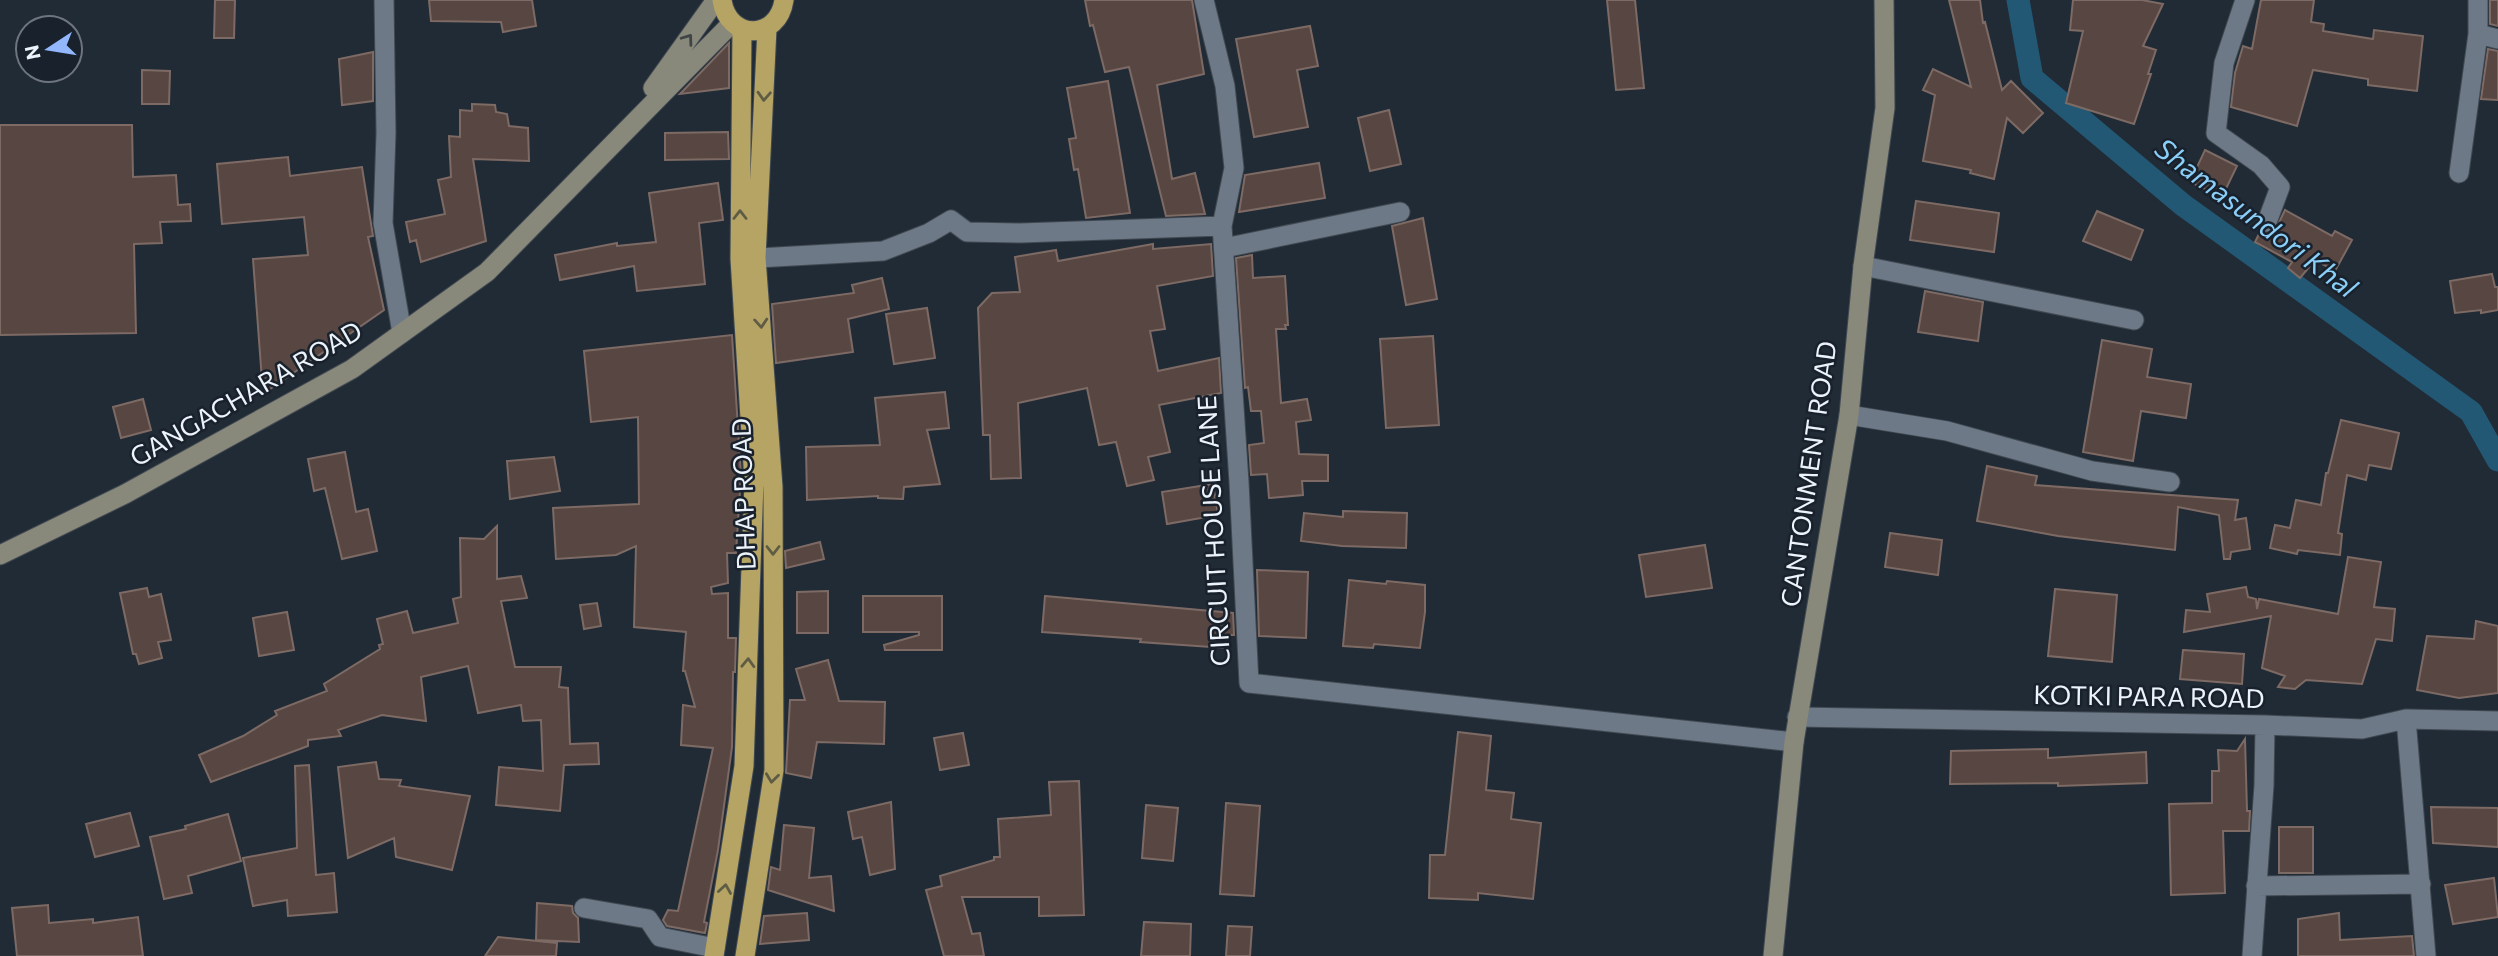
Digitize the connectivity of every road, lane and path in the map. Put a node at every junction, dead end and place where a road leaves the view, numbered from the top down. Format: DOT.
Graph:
graph roads {
  1 [pos="384,0"];
  2 [pos="716,0"];
  3 [pos="722,0"];
  4 [pos="784,0"];
  5 [pos="1204,0"];
  6 [pos="1884,0"];
  7 [pos="2245,0"];
  8 [pos="2478,0"];
  9 [pos="737,26"];
  10 [pos="766,28"];
  11 [pos="2478,34"];
  12 [pos="2498,39"];
  13 [pos="620,134"];
  14 [pos="2459,173"];
  15 [pos="1400,212"];
  16 [pos="2267,222"];
  17 [pos="1222,226"];
  18 [pos="1224,248"];
  19 [pos="748,258"];
  20 [pos="1863,267"];
  21 [pos="2134,320"];
  22 [pos="402,333"];
  23 [pos="1849,415"];
  24 [pos="2170,482"];
  25 [pos="0,555"];
  26 [pos="1797,717"];
  27 [pos="2406,719"];
  28 [pos="2498,721"];
  29 [pos="2265,725"];
  30 [pos="1794,742"];
  31 [pos="2421,884"];
  32 [pos="2256,886"];
  33 [pos="583,908"];
  34 [pos="715,952"];
  35 [pos="744,956"];
  36 [pos="1773,956"];
  37 [pos="2252,956"];
  38 [pos="2426,956"];
  1 -- 22 [label="street"];
  13 -- 2 [label="main road, GANGACHARA ROAD, one-way"];
  3 -- 9 [label="highway, DHAP ROAD"];
  4 -- 10 [label="highway"];
  5 -- 17 [label="street, CIRCUIT HOUSE LANE"];
  6 -- 20 [label="main road, CANTONMENT ROAD"];
  7 -- 16 [label="street"];
  8 -- 11 [label="street"];
  9 -- 10 [label="highway"];
  9 -- 13 [label="main road, GANGACHARA ROAD"];
  19 -- 9 [label="highway, DHAP ROAD, one-way"];
  10 -- 19 [label="highway, DHAP ROAD, one-way"];
  11 -- 12 [label="street"];
  11 -- 14 [label="street"];
  13 -- 22 [label="main road, GANGACHARA ROAD"];
  15 -- 18 [label="street"];
  17 -- 18 [label="street, CIRCUIT HOUSE LANE"];
  17 -- 19 [label="street"];
  18 -- 30 [label="street, CIRCUIT HOUSE LANE"];
  34 -- 19 [label="highway, DHAP ROAD, one-way"];
  19 -- 35 [label="highway, DHAP ROAD, one-way"];
  20 -- 21 [label="street"];
  20 -- 23 [label="main road, CANTONMENT ROAD"];
  22 -- 25 [label="main road, GANGACHARA ROAD"];
  23 -- 24 [label="street"];
  23 -- 26 [label="main road, CANTONMENT ROAD"];
  26 -- 29 [label="street, KOTKI PARA ROAD"];
  26 -- 30 [label="main road, CANTONMENT ROAD"];
  27 -- 28 [label="street, KOTKI PARA ROAD"];
  27 -- 29 [label="street, KOTKI PARA ROAD"];
  27 -- 31 [label="street"];
  29 -- 32 [label="street"];
  30 -- 36 [label="main road, CANTONMENT ROAD"];
  31 -- 32 [label="street"];
  31 -- 38 [label="street"];
  32 -- 37 [label="street"];
  33 -- 34 [label="street"];
}
